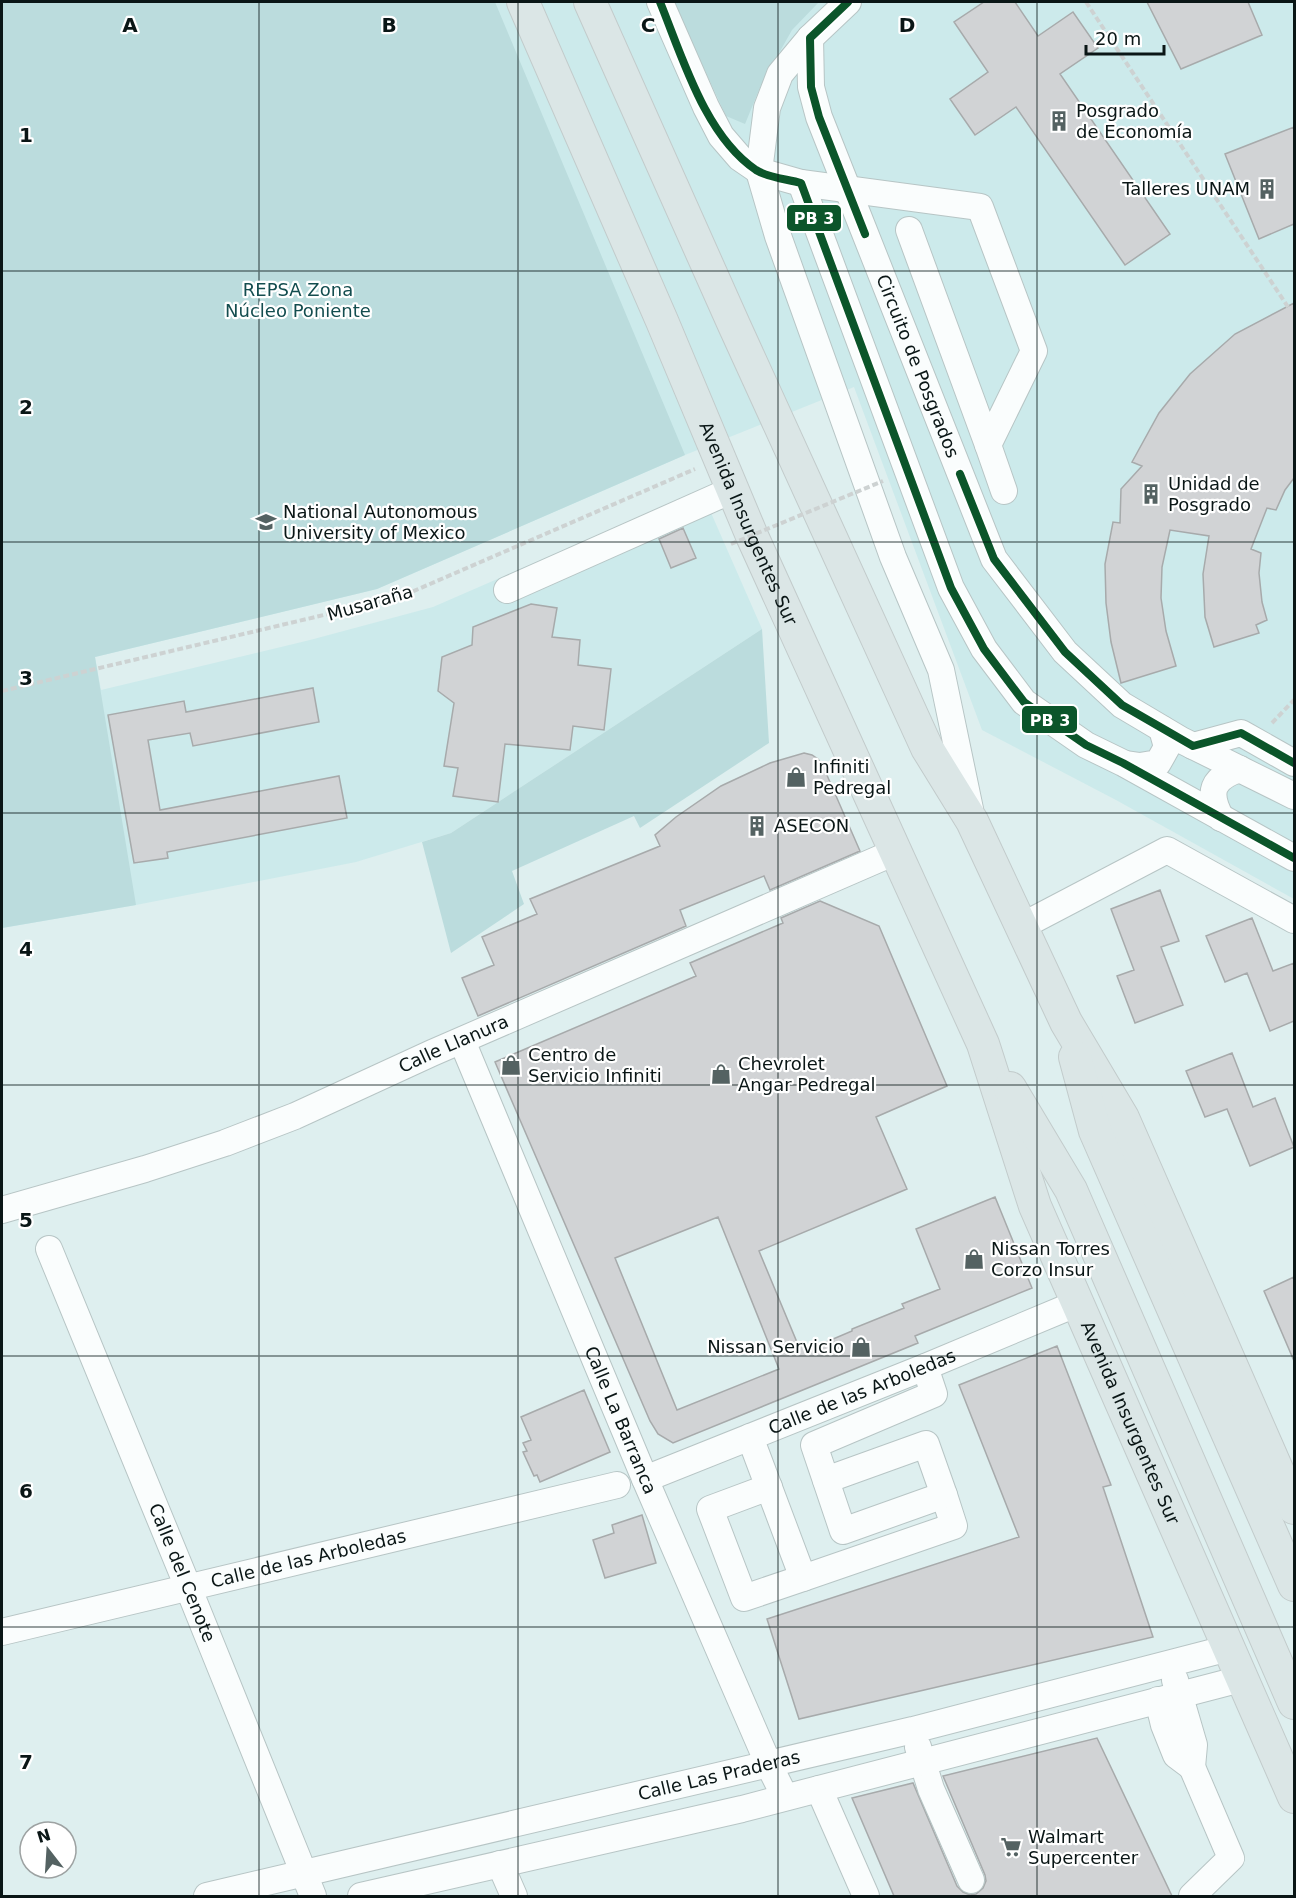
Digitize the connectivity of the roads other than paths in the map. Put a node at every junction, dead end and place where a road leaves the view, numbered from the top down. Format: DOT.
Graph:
graph roads {
  1 [pos="523,2"];
  2 [pos="590,2"];
  3 [pos="660,2"];
  4 [pos="848,2"];
  5 [pos="810,38"];
  6 [pos="759,171"];
  7 [pos="801,183"];
  8 [pos="847,187"];
  9 [pos="909,230"];
  10 [pos="988,445"];
  11 [pos="727,477"];
  12 [pos="1004,491"];
  13 [pos="507,590"];
  14 [pos="1162,729"];
  15 [pos="1192,746"];
  16 [pos="1123,763"];
  17 [pos="1294,763"];
  18 [pos="1240,769"];
  19 [pos="1294,796"];
  20 [pos="1221,818"];
  21 [pos="972,821"];
  22 [pos="895,852"];
  23 [pos="1294,858"];
  24 [pos="1294,920"];
  25 [pos="1022,926"];
  26 [pos="1066,1022"];
  27 [pos="462,1041"];
  28 [pos="982,1044"];
  29 [pos="2,1210"];
  30 [pos="49,1249"];
  31 [pos="1078,1303"];
  32 [pos="925,1367"];
  33 [pos="750,1437"];
  34 [pos="645,1479"];
  35 [pos="826,1480"];
  36 [pos="617,1485"];
  37 [pos="769,1487"];
  38 [pos="944,1496"];
  39 [pos="1294,1508"];
  40 [pos="803,1578"];
  41 [pos="1294,1585"];
  42 [pos="188,1587"];
  43 [pos="2,1632"];
  44 [pos="1229,1648"];
  45 [pos="1171,1664"];
  46 [pos="1241,1679"];
  47 [pos="1095,1683"];
  48 [pos="1168,1698"];
  49 [pos="1294,1703"];
  50 [pos="1103,1714"];
  51 [pos="913,1730"];
  52 [pos="768,1762"];
  53 [pos="922,1762"];
  54 [pos="819,1789"];
  55 [pos="786,1797"];
  56 [pos="1294,1797"];
  57 [pos="500,1864"];
  58 [pos="971,1880"];
  59 [pos="309,1885"];
  60 [pos="207,1896"];
  61 [pos="361,1896"];
  62 [pos="514,1896"];
  63 [pos="866,1896"];
  64 [pos="1192,1896"];
  1 -- 11 [label="main road, Avenida Insurgentes Sur"];
  2 -- 21 [label="main road"];
  3 -- 6 [label="street"];
  4 -- 5 [label="street"];
  5 -- 6 [label="street"];
  5 -- 8 [label="street, Circuito de Posgrados"];
  6 -- 7 [label="street"];
  6 -- 21 [label="street"];
  7 -- 8 [label="street"];
  7 -- 16 [label="street"];
  8 -- 10 [label="street"];
  8 -- 14 [label="street, Circuito de Posgrados"];
  9 -- 10 [label="street"];
  10 -- 12 [label="street"];
  11 -- 13 [label="street"];
  11 -- 22 [label="main road, Avenida Insurgentes Sur"];
  14 -- 15 [label="street, Circuito de Posgrados"];
  14 -- 16 [label="street"];
  15 -- 17 [label="street"];
  15 -- 18 [label="street, Circuito de Posgrados"];
  16 -- 20 [label="street"];
  18 -- 19 [label="street, Circuito de Posgrados"];
  18 -- 20 [label="street"];
  20 -- 23 [label="street"];
  21 -- 25 [label="main road"];
  22 -- 27 [label="street, Calle Llanura"];
  22 -- 28 [label="main road, Avenida Insurgentes Sur"];
  24 -- 25 [label="street"];
  25 -- 26 [label="main road"];
  26 -- 39 [label="main road"];
  26 -- 41 [label="main road"];
  27 -- 29 [label="street, Calle Llanura"];
  27 -- 34 [label="street, Calle La Barranca"];
  28 -- 31 [label="main road, Avenida Insurgentes Sur"];
  28 -- 49 [label="main road, Avenida Insurgentes Sur"];
  30 -- 42 [label="street, Calle del Cenote"];
  31 -- 32 [label="street, Calle de las Arboledas"];
  31 -- 44 [label="main road, Avenida Insurgentes Sur"];
  32 -- 33 [label="street, Calle de las Arboledas"];
  32 -- 35 [label="street"];
  33 -- 34 [label="street, Calle de las Arboledas"];
  33 -- 37 [label="street"];
  34 -- 52 [label="street, Calle La Barranca"];
  35 -- 38 [label="street"];
  35 -- 38 [label="street"];
  36 -- 42 [label="street, Calle de las Arboledas"];
  37 -- 40 [label="street"];
  37 -- 40 [label="street"];
  38 -- 40 [label="street"];
  42 -- 43 [label="street, Calle de las Arboledas"];
  42 -- 59 [label="street, Calle del Cenote"];
  44 -- 45 [label="street, Calle Las Praderas"];
  44 -- 46 [label="main road, Avenida Insurgentes Sur"];
  45 -- 47 [label="street, Calle Las Praderas"];
  45 -- 48 [label="street"];
  46 -- 48 [label="street, Calle Las Praderas"];
  46 -- 56 [label="main road, Avenida Insurgentes Sur"];
  47 -- 50 [label="street"];
  47 -- 51 [label="street, Calle Las Praderas"];
  48 -- 50 [label="street, Calle Las Praderas"];
  48 -- 64 [label="street"];
  50 -- 53 [label="street, Calle Las Praderas"];
  51 -- 52 [label="street, Calle Las Praderas"];
  51 -- 53 [label="street"];
  52 -- 55 [label="street, Calle La Barranca"];
  52 -- 59 [label="street, Calle Las Praderas"];
  53 -- 54 [label="street, Calle Las Praderas"];
  53 -- 58 [label="street"];
  54 -- 55 [label="street, Calle Las Praderas"];
  54 -- 63 [label="street"];
  55 -- 57 [label="street, Calle Las Praderas"];
  57 -- 61 [label="street, Calle Las Praderas"];
  57 -- 62 [label="street"];
  59 -- 60 [label="street, Calle Las Praderas"];
}
